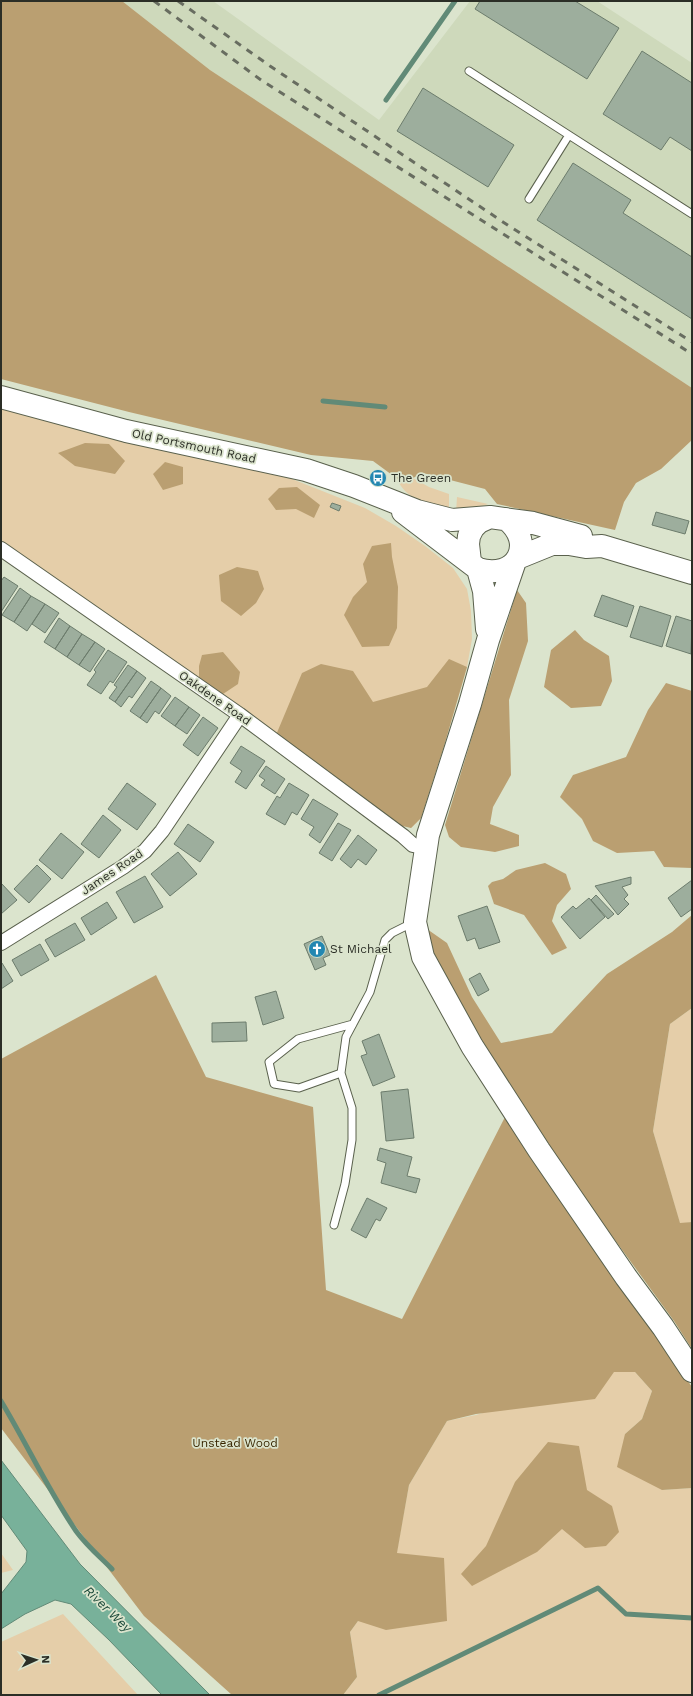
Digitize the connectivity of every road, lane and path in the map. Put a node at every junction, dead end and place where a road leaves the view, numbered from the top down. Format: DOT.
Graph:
graph roads {
  1 [pos="469,71"];
  2 [pos="569,135"];
  3 [pos="529,199"];
  4 [pos="692,214"];
  5 [pos="1,397"];
  6 [pos="385,498"];
  7 [pos="498,518"];
  8 [pos="602,546"];
  9 [pos="1,549"];
  10 [pos="517,561"];
  11 [pos="474,565"];
  12 [pos="692,573"];
  13 [pos="488,640"];
  14 [pos="240,715"];
  15 [pos="427,848"];
  16 [pos="415,922"];
  17 [pos="1,943"];
  18 [pos="353,1024"];
  19 [pos="341,1073"];
  20 [pos="334,1225"];
  21 [pos="692,1371"];
  1 -- 2 [label="lane"];
  2 -- 3 [label="lane"];
  2 -- 4 [label="lane"];
  5 -- 6 [label="main road, Old Portsmouth Road"];
  6 -- 7 [label="main road, Old Portsmouth Road"];
  6 -- 11 [label="main road, Old Portsmouth Road"];
  7 -- 8 [label="main road, Old Portsmouth Road"];
  7 -- 10 [label="main road"];
  7 -- 11 [label="main road"];
  8 -- 10 [label="main road"];
  8 -- 12 [label="main road"];
  9 -- 14 [label="street, Oakdene Road"];
  10 -- 11 [label="main road"];
  10 -- 13 [label="main road"];
  11 -- 13 [label="main road"];
  13 -- 15 [label="main road"];
  14 -- 15 [label="street, Oakdene Road"];
  14 -- 17 [label="street, James Road"];
  15 -- 16 [label="main road"];
  16 -- 18 [label="lane"];
  16 -- 21 [label="main road"];
  18 -- 19 [label="lane"];
  18 -- 19 [label="lane"];
  19 -- 20 [label="lane"];
}
